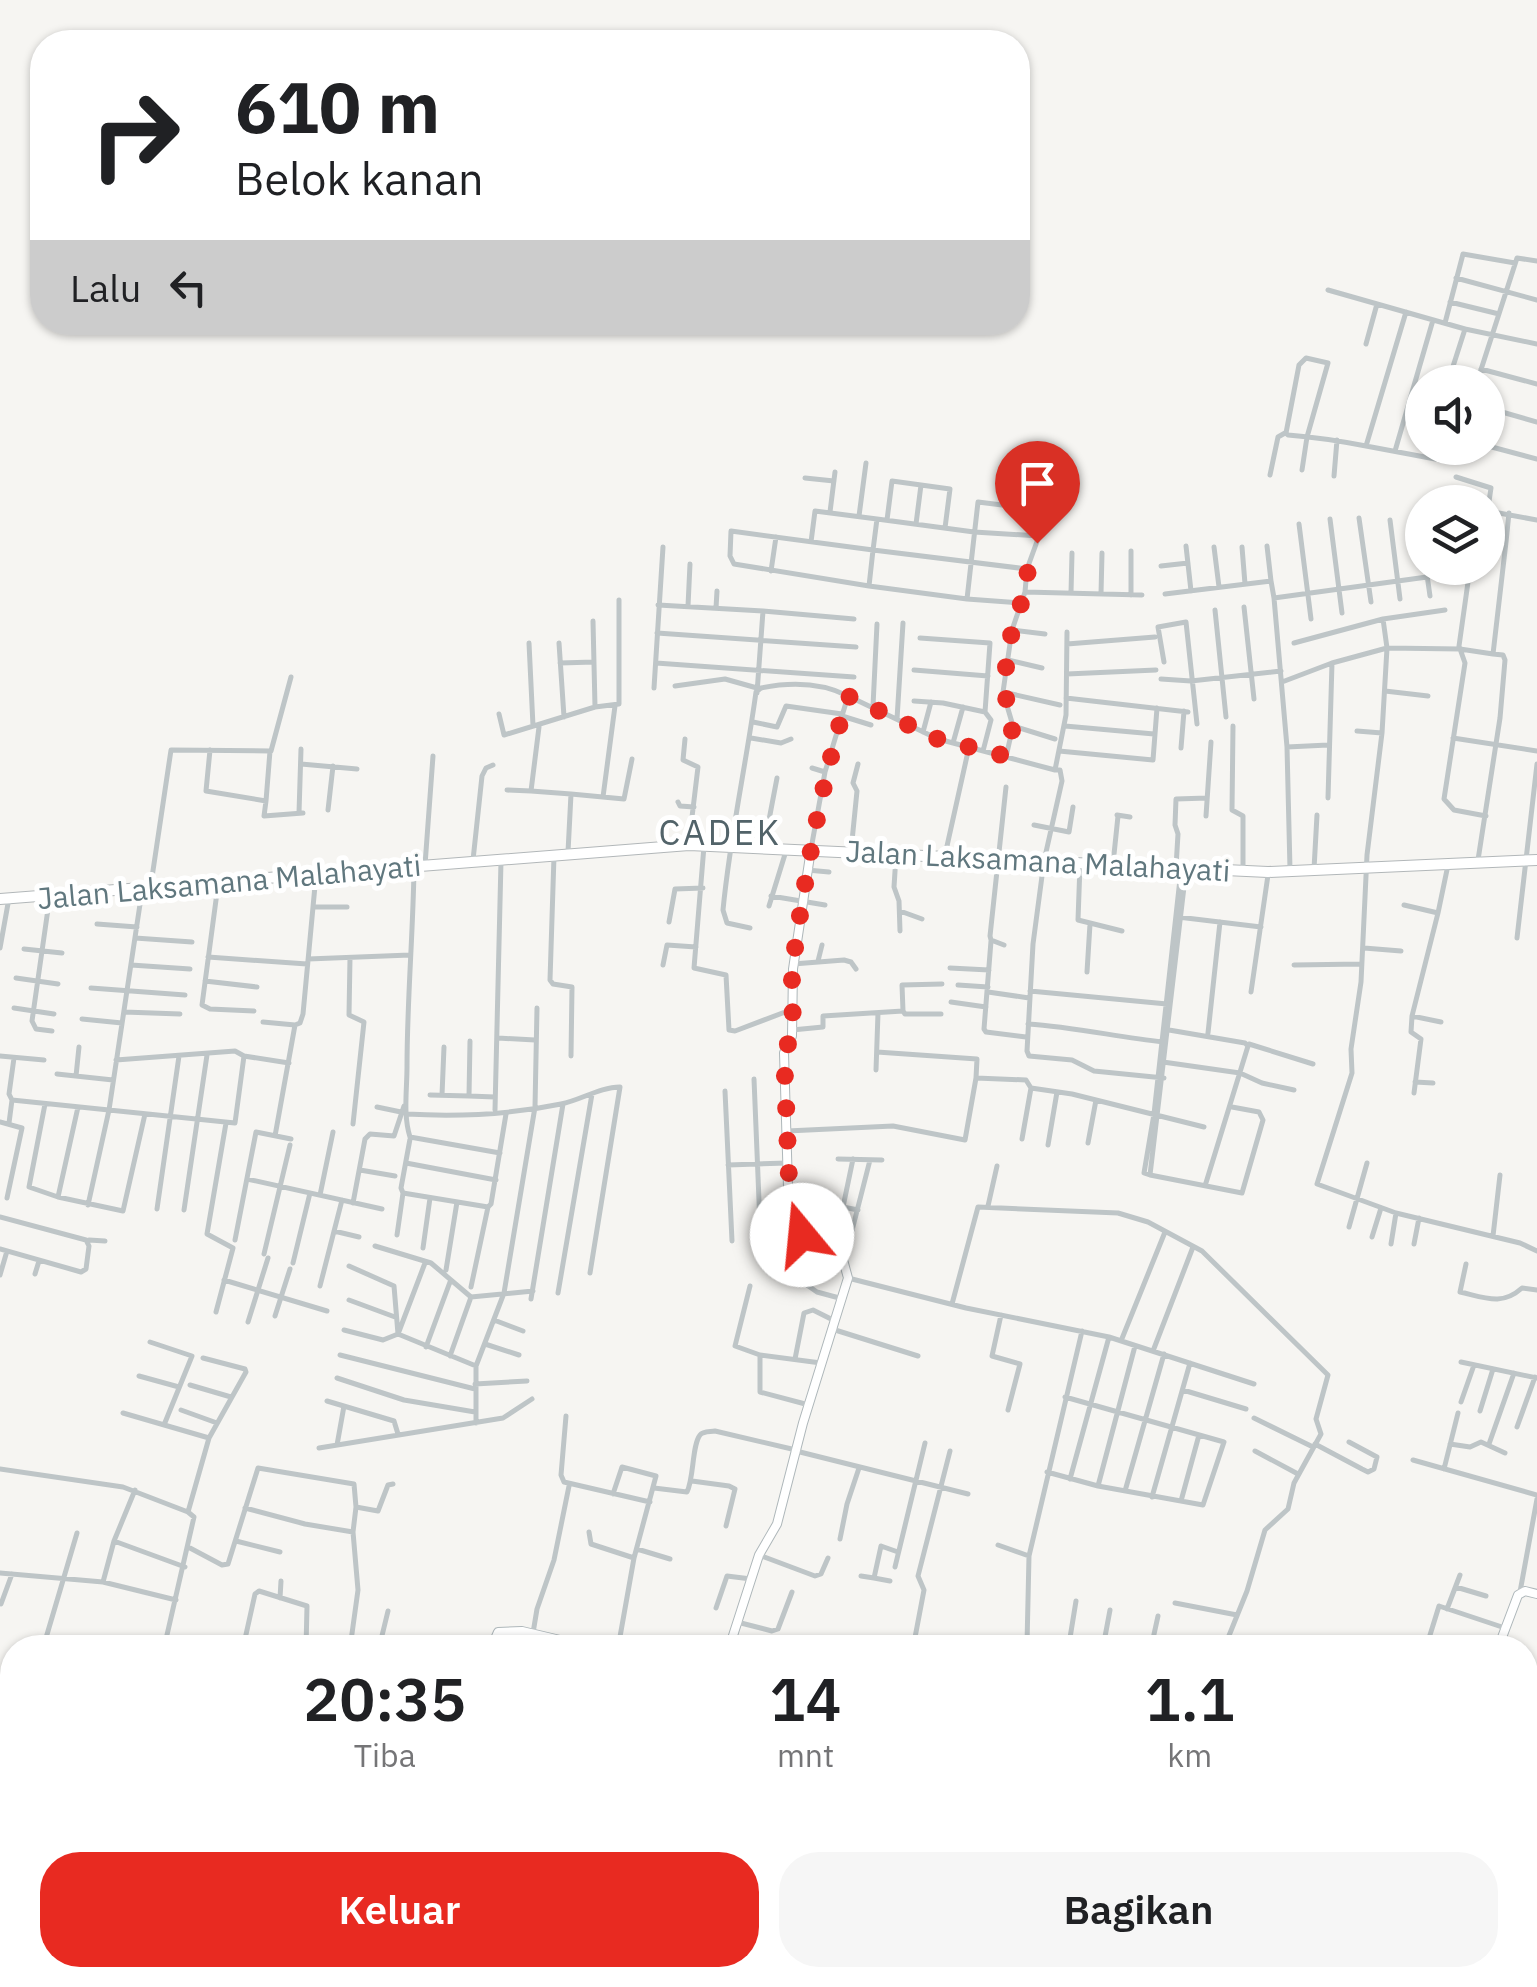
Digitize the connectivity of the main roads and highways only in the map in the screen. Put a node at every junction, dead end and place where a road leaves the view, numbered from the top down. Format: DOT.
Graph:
graph roads {
  1 [pos="1532,860"];
  2 [pos="4,899"];
  1 -- 2 [label="highway, Jalan Laksamana Malahayati"];
}
